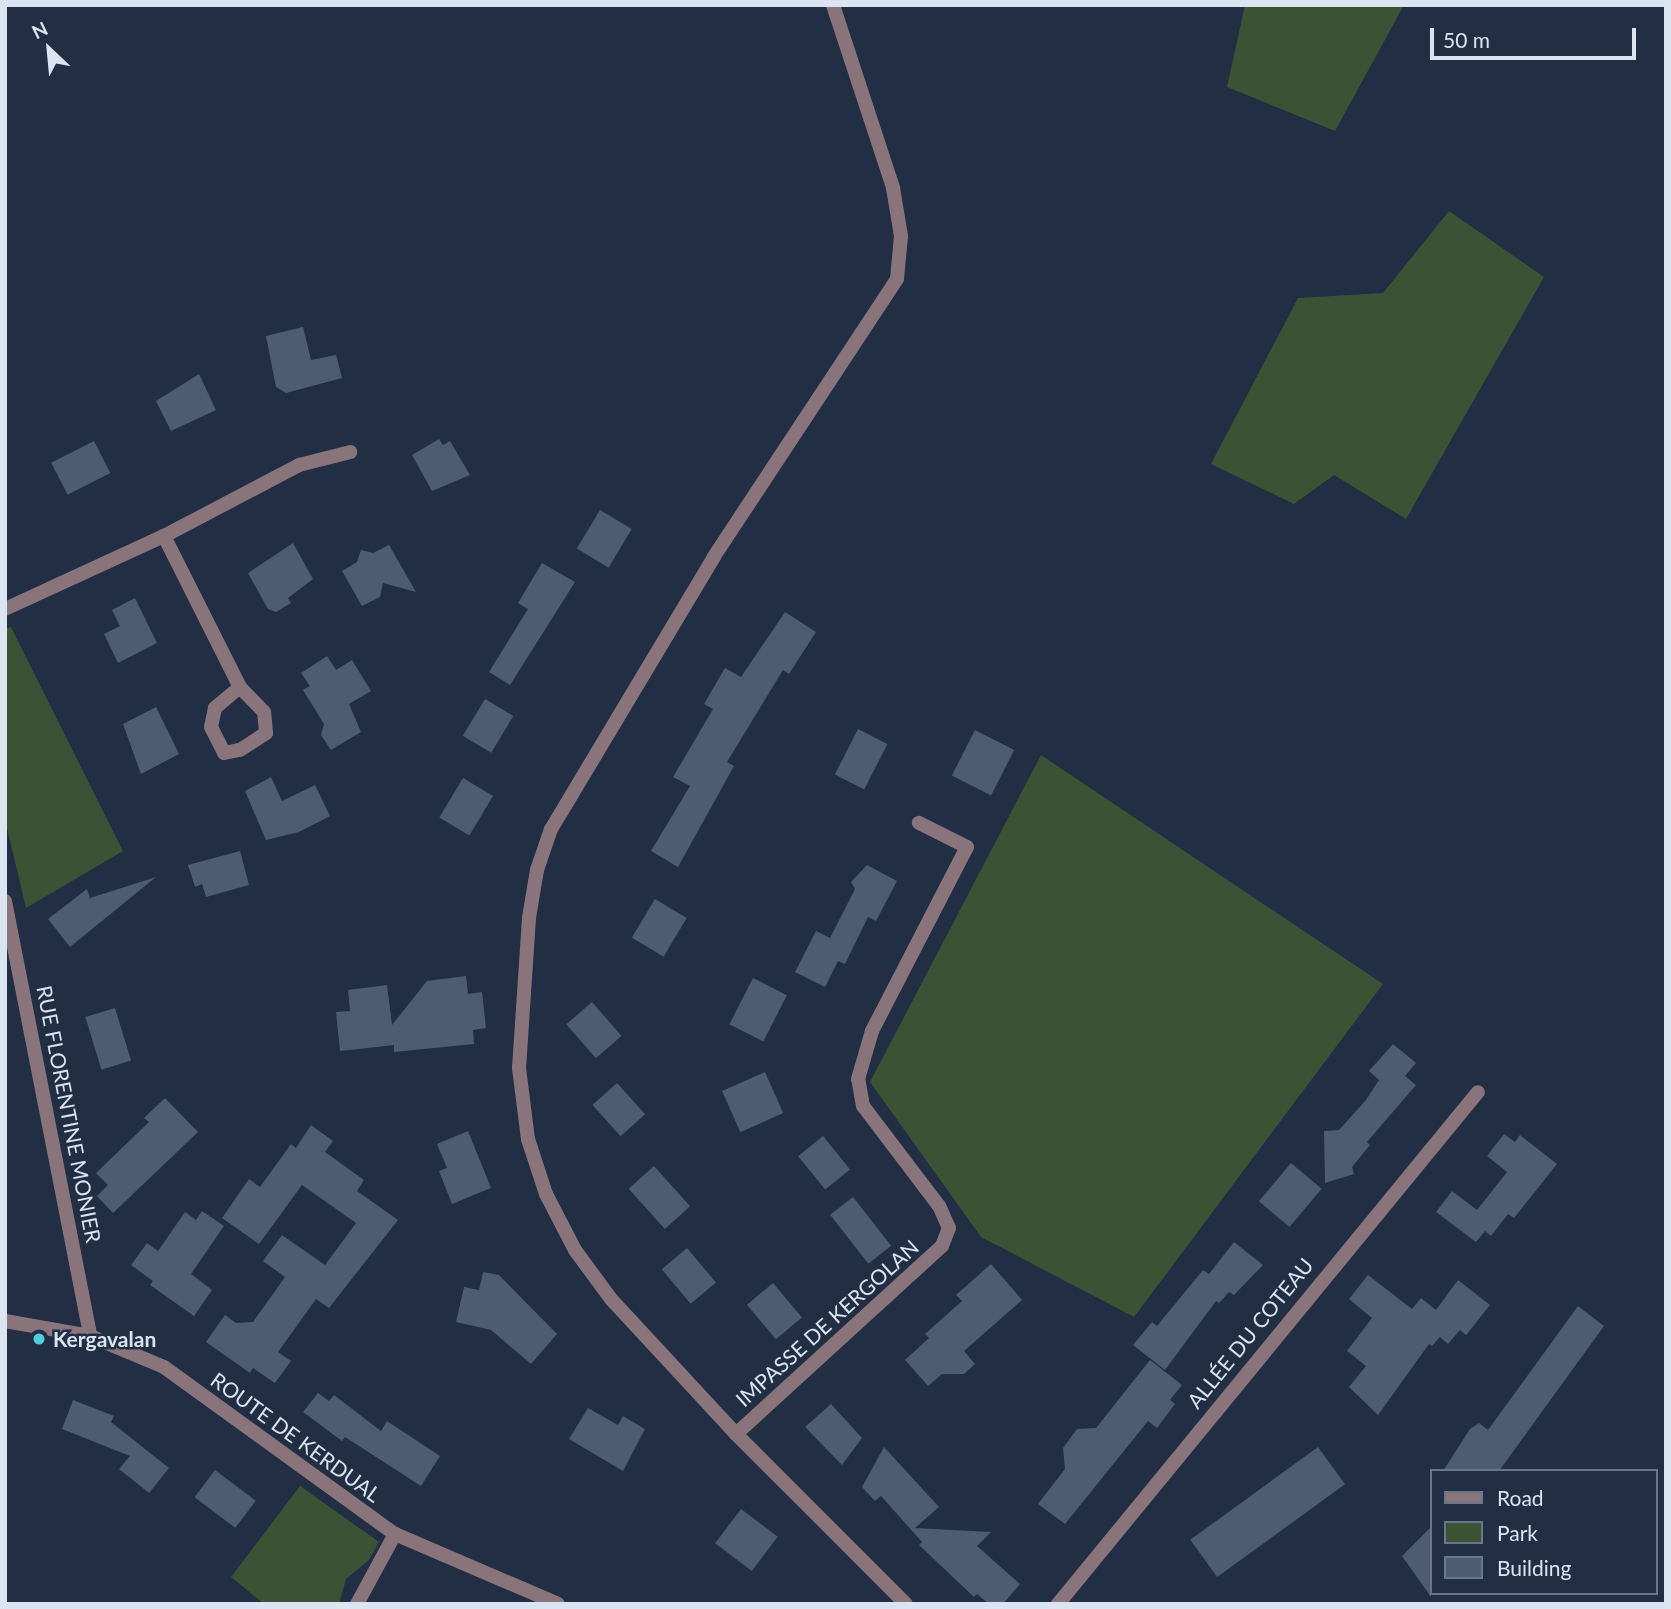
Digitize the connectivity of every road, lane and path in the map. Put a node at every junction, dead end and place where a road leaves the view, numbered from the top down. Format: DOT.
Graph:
graph roads {
  1 [pos="833,5"];
  2 [pos="350,452"];
  3 [pos="164,536"];
  4 [pos="5,609"];
  5 [pos="240,687"];
  6 [pos="919,823"];
  7 [pos="5,901"];
  8 [pos="1478,1092"];
  9 [pos="5,1321"];
  10 [pos="90,1336"];
  11 [pos="736,1434"];
  12 [pos="395,1534"];
  13 [pos="357,1604"];
  14 [pos="558,1604"];
  15 [pos="906,1604"];
  16 [pos="1058,1604"];
  1 -- 11 [label="street"];
  2 -- 3 [label="street"];
  3 -- 4 [label="street"];
  3 -- 5 [label="street"];
  5 -- 5 [label="street"];
  6 -- 11 [label="street, IMPASSE DE KERGOLAN"];
  7 -- 10 [label="street, RUE FLORENTINE MONIER"];
  8 -- 16 [label="street, ALLÉE DU COTEAU"];
  9 -- 10 [label="street, ROUTE DE KERDUAL"];
  10 -- 12 [label="street, ROUTE DE KERDUAL"];
  11 -- 15 [label="street"];
  12 -- 13 [label="street"];
  12 -- 14 [label="street, ROUTE DE KERDUAL"];
}
